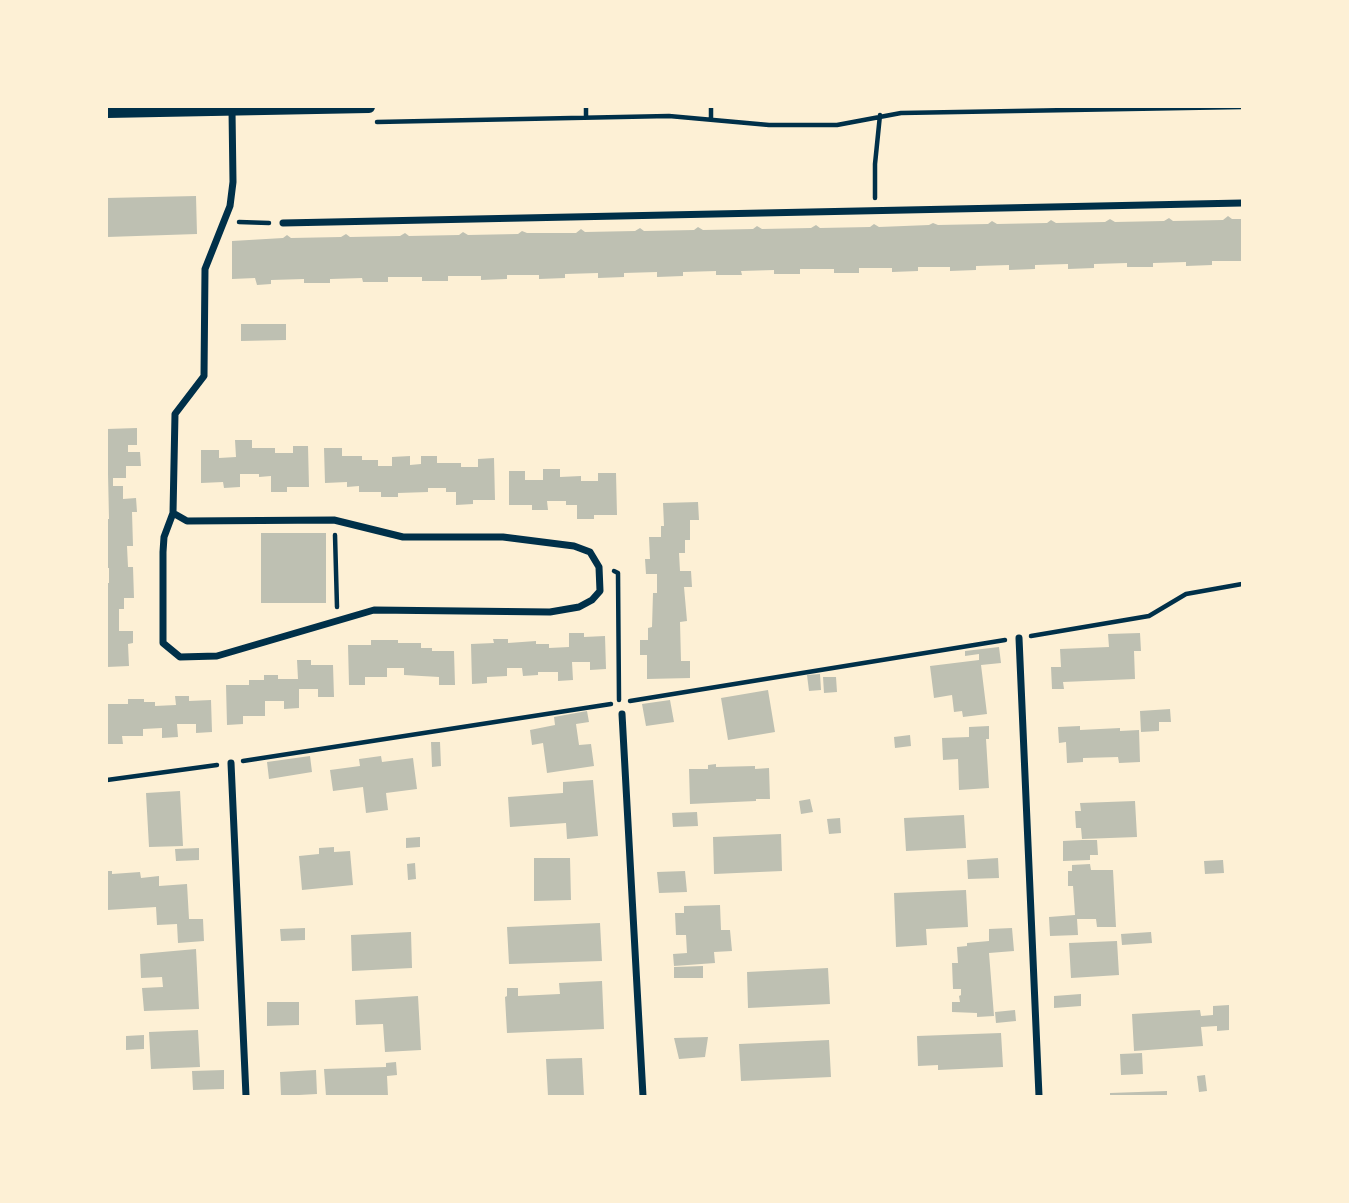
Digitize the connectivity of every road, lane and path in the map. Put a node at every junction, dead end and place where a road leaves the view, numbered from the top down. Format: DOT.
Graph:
graph roads {
  1 [pos="369,107"];
  2 [pos="586,107"];
  3 [pos="711,107"];
  4 [pos="1242,107"];
  5 [pos="232,110"];
  6 [pos="107,112"];
  7 [pos="880,115"];
  8 [pos="586,117"];
  9 [pos="711,119"];
  10 [pos="369,122"];
  11 [pos="1242,203"];
  12 [pos="875,211"];
  13 [pos="224,221"];
  14 [pos="283,223"];
  15 [pos="173,513"];
  16 [pos="334,520"];
  17 [pos="599,567"];
  18 [pos="1242,584"];
  19 [pos="337,622"];
  20 [pos="1019,638"];
  21 [pos="619,702"];
  22 [pos="622,713"];
  23 [pos="232,763"];
  24 [pos="107,780"];
  25 [pos="246,1096"];
  26 [pos="643,1096"];
  27 [pos="1039,1096"];
  1 -- 5 [label="street"];
  2 -- 8 [label="path"];
  3 -- 9 [label="path"];
  4 -- 7 [label="path"];
  5 -- 6 [label="street"];
  5 -- 13 [label="street"];
  7 -- 9 [label="path"];
  7 -- 12 [label="path"];
  8 -- 9 [label="path"];
  8 -- 10 [label="path"];
  11 -- 12 [label="street"];
  12 -- 14 [label="street"];
  13 -- 14 [label="path"];
  13 -- 15 [label="street"];
  15 -- 16 [label="street"];
  15 -- 19 [label="street"];
  16 -- 17 [label="street"];
  16 -- 19 [label="path"];
  17 -- 19 [label="street"];
  17 -- 21 [label="path"];
  18 -- 20 [label="path"];
  20 -- 21 [label="path"];
  20 -- 27 [label="street"];
  21 -- 23 [label="path"];
  22 -- 26 [label="street"];
  23 -- 24 [label="path"];
  23 -- 25 [label="street"];
}
